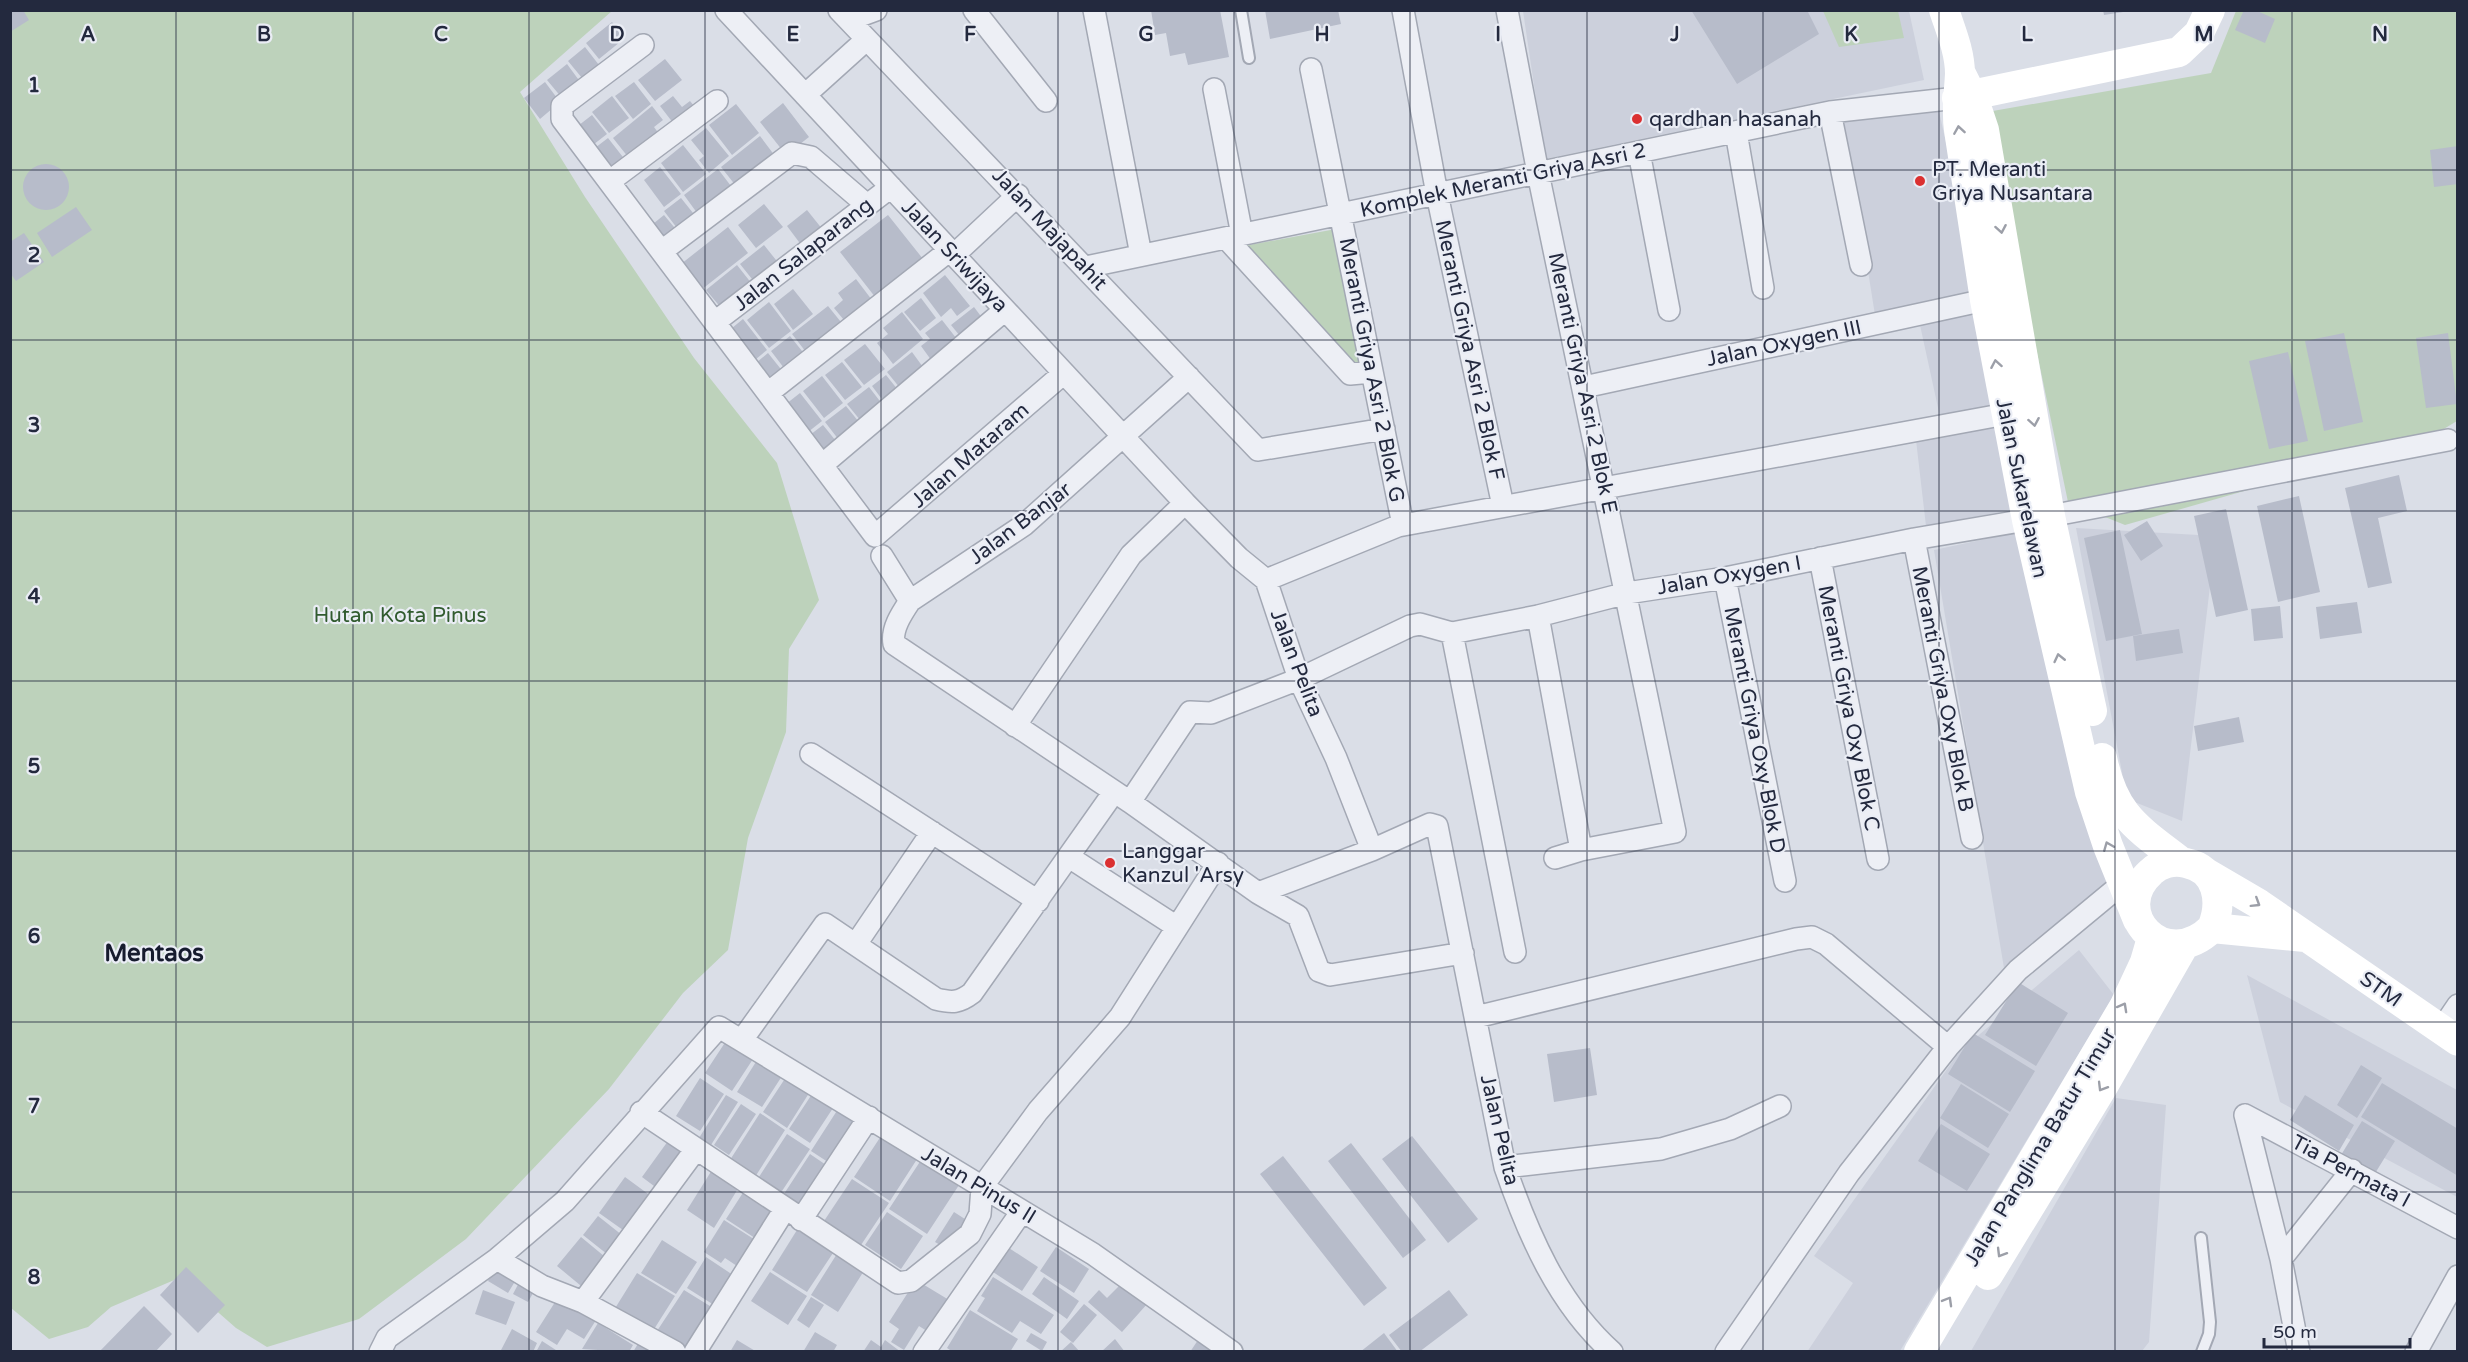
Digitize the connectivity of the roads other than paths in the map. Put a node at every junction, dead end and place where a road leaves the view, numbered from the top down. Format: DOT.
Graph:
graph roads {
  1 [pos="726,10"];
  2 [pos="876,10"];
  3 [pos="974,10"];
  4 [pos="1094,10"];
  5 [pos="1241,10"];
  6 [pos="1403,10"];
  7 [pos="1507,10"];
  8 [pos="1944,10"];
  9 [pos="2210,10"];
  10 [pos="844,15"];
  11 [pos="866,40"];
  12 [pos="643,45"];
  13 [pos="1249,58"];
  14 [pos="1311,69"];
  15 [pos="1214,89"];
  16 [pos="1963,89"];
  17 [pos="805,95"];
  18 [pos="1046,100"];
  19 [pos="717,101"];
  20 [pos="1830,112"];
  21 [pos="1736,132"];
  22 [pos="1639,152"];
  23 [pos="1538,173"];
  24 [pos="610,181"];
  25 [pos="891,187"];
  26 [pos="1437,194"];
  27 [pos="1018,195"];
  28 [pos="867,205"];
  29 [pos="1341,214"];
  30 [pos="1234,236"];
  31 [pos="662,251"];
  32 [pos="952,252"];
  33 [pos="1142,255"];
  34 [pos="1861,265"];
  35 [pos="1086,267"];
  36 [pos="1763,288"];
  37 [pos="1985,300"];
  38 [pos="1005,310"];
  39 [pos="1669,310"];
  40 [pos="715,322"];
  41 [pos="1372,372"];
  42 [pos="1064,373"];
  43 [pos="1189,377"];
  44 [pos="1584,387"];
  45 [pos="768,393"];
  46 [pos="2006,414"];
  47 [pos="1384,429"];
  48 [pos="1124,437"];
  49 [pos="2448,440"];
  50 [pos="822,465"];
  51 [pos="1605,488"];
  52 [pos="1185,503"];
  53 [pos="1503,506"];
  54 [pos="2039,518"];
  55 [pos="1403,525"];
  56 [pos="1914,539"];
  57 [pos="879,547"];
  58 [pos="1820,558"];
  59 [pos="1725,578"];
  60 [pos="1266,580"];
  61 [pos="1627,593"];
  62 [pos="910,601"];
  63 [pos="1538,616"];
  64 [pos="1452,633"];
  65 [pos="1299,679"];
  66 [pos="1016,726"];
  67 [pos="812,754"];
  68 [pos="1122,797"];
  69 [pos="932,832"];
  70 [pos="1972,838"];
  71 [pos="1372,850"];
  72 [pos="1581,850"];
  73 [pos="1069,856"];
  74 [pos="1555,858"];
  75 [pos="1878,858"];
  76 [pos="1218,863"];
  77 [pos="2193,867"];
  78 [pos="1785,881"];
  79 [pos="2123,882"];
  80 [pos="1258,893"];
  81 [pos="1038,901"];
  82 [pos="1177,927"];
  83 [pos="2212,928"];
  84 [pos="2145,929"];
  85 [pos="2305,936"];
  86 [pos="856,944"];
  87 [pos="2184,945"];
  88 [pos="1515,952"];
  89 [pos="1463,953"];
  90 [pos="2457,1005"];
  91 [pos="1476,1017"];
  92 [pos="2449,1035"];
  93 [pos="742,1040"];
  94 [pos="1948,1047"];
  95 [pos="1780,1106"];
  96 [pos="641,1112"];
  97 [pos="869,1117"];
  98 [pos="696,1149"];
  99 [pos="1505,1167"];
  100 [pos="2352,1170"];
  101 [pos="982,1187"];
  102 [pos="1022,1211"];
  103 [pos="793,1214"];
  104 [pos="2457,1228"];
  105 [pos="2201,1239"];
  106 [pos="497,1259"];
  107 [pos="2281,1259"];
  108 [pos="2457,1276"];
  109 [pos="583,1302"];
  110 [pos="380,1352"];
  111 [pos="675,1352"];
  112 [pos="695,1352"];
  113 [pos="924,1352"];
  114 [pos="1232,1352"];
  115 [pos="1612,1352"];
  116 [pos="1726,1352"];
  117 [pos="1919,1352"];
  118 [pos="1941,1352"];
  119 [pos="2202,1352"];
  120 [pos="2299,1352"];
  121 [pos="2416,1352"];
  1 -- 17 [label="street, Jalan Sriwijaya"];
  2 -- 10 [label="street"];
  3 -- 18 [label="street"];
  4 -- 33 [label="street"];
  5 -- 13 [label="lane"];
  6 -- 26 [label="street, Meranti Griya Asri 2 Blok F"];
  7 -- 23 [label="street, Meranti Griya Asri 2 Blok E"];
  8 -- 16 [label="main road"];
  9 -- 16 [label="main road"];
  10 -- 11 [label="street, Jalan Majapahit"];
  11 -- 17 [label="street"];
  11 -- 27 [label="street, Jalan Majapahit"];
  12 -- 24 [label="street"];
  14 -- 29 [label="street, Meranti Griya Asri 2 Blok G"];
  15 -- 30 [label="street"];
  16 -- 20 [label="street, Komplek Meranti Griya Asri 2"];
  37 -- 16 [label="main road, Jalan Sukarelawan, one-way"];
  16 -- 54 [label="main road, Jalan Sukarelawan, one-way"];
  17 -- 25 [label="street, Jalan Sriwijaya"];
  19 -- 24 [label="street"];
  20 -- 21 [label="street, Komplek Meranti Griya Asri 2"];
  20 -- 34 [label="street"];
  21 -- 22 [label="street, Komplek Meranti Griya Asri 2"];
  21 -- 36 [label="street"];
  22 -- 23 [label="street, Komplek Meranti Griya Asri 2"];
  22 -- 39 [label="street"];
  23 -- 26 [label="street, Komplek Meranti Griya Asri 2"];
  23 -- 44 [label="street, Meranti Griya Asri 2 Blok E"];
  24 -- 31 [label="street"];
  25 -- 28 [label="street, Jalan Salaparang"];
  25 -- 32 [label="street, Jalan Sriwijaya"];
  26 -- 29 [label="street, Komplek Meranti Griya Asri 2"];
  26 -- 53 [label="street, Meranti Griya Asri 2 Blok F"];
  27 -- 32 [label="street"];
  27 -- 35 [label="street, Jalan Majapahit"];
  28 -- 31 [label="street"];
  28 -- 40 [label="street, Jalan Salaparang"];
  29 -- 30 [label="street, Komplek Meranti Griya Asri 2"];
  29 -- 41 [label="street, Meranti Griya Asri 2 Blok G"];
  30 -- 33 [label="street, Komplek Meranti Griya Asri 2"];
  30 -- 41 [label="street"];
  31 -- 40 [label="street"];
  32 -- 38 [label="street, Jalan Sriwijaya"];
  32 -- 45 [label="street"];
  33 -- 35 [label="street, Komplek Meranti Griya Asri 2"];
  35 -- 43 [label="street, Jalan Majapahit"];
  37 -- 44 [label="street, Jalan Oxygen III"];
  46 -- 37 [label="main road, Jalan Sukarelawan, one-way"];
  38 -- 42 [label="street, Jalan Sriwijaya"];
  38 -- 50 [label="street"];
  40 -- 45 [label="street"];
  41 -- 47 [label="street, Meranti Griya Asri 2 Blok G"];
  42 -- 48 [label="street, Jalan Sriwijaya"];
  42 -- 57 [label="street, Jalan Mataram"];
  43 -- 47 [label="street, Jalan Majapahit"];
  43 -- 48 [label="street, Jalan Banjar"];
  44 -- 51 [label="street, Meranti Griya Asri 2 Blok E"];
  45 -- 50 [label="street"];
  46 -- 51 [label="street"];
  46 -- 54 [label="main road, Jalan Sukarelawan"];
  47 -- 55 [label="street, Meranti Griya Asri 2 Blok G"];
  48 -- 52 [label="street, Jalan Sriwijaya"];
  48 -- 62 [label="street, Jalan Banjar"];
  49 -- 54 [label="street, Jalan Oxygen I"];
  50 -- 57 [label="street"];
  51 -- 53 [label="street"];
  51 -- 61 [label="street, Meranti Griya Asri 2 Blok E"];
  52 -- 60 [label="street"];
  52 -- 66 [label="street"];
  53 -- 55 [label="street"];
  54 -- 56 [label="street, Jalan Oxygen I"];
  54 -- 77 [label="main road, Jalan Sukarelawan"];
  79 -- 54 [label="main road, Jalan Sukarelawan, one-way"];
  55 -- 60 [label="street"];
  56 -- 58 [label="street, Jalan Oxygen I"];
  56 -- 70 [label="street, Meranti Griya Oxy Blok B"];
  57 -- 62 [label="street"];
  58 -- 59 [label="street, Jalan Oxygen I"];
  58 -- 75 [label="street, Meranti Griya Oxy Blok C"];
  59 -- 61 [label="street, Jalan Oxygen I"];
  59 -- 78 [label="street, Meranti Griya Oxy Blok D"];
  60 -- 65 [label="street, Jalan Pelita"];
  61 -- 63 [label="street, Jalan Oxygen I"];
  61 -- 72 [label="street, Meranti Griya Asri 2 Blok E"];
  62 -- 66 [label="street"];
  63 -- 64 [label="street, Jalan Oxygen I"];
  63 -- 72 [label="street"];
  64 -- 65 [label="street, Jalan Oxygen I"];
  64 -- 88 [label="street"];
  65 -- 68 [label="street"];
  65 -- 71 [label="street, Jalan Pelita"];
  66 -- 68 [label="street"];
  67 -- 69 [label="street"];
  68 -- 73 [label="street"];
  68 -- 76 [label="street"];
  69 -- 81 [label="street"];
  69 -- 86 [label="street"];
  71 -- 80 [label="street"];
  71 -- 89 [label="street, Jalan Pelita"];
  72 -- 74 [label="street"];
  73 -- 81 [label="street"];
  73 -- 82 [label="street"];
  76 -- 80 [label="street"];
  76 -- 82 [label="street"];
  77 -- 83 [label="main road"];
  77 -- 84 [label="main road"];
  77 -- 85 [label="main road, STM, one-way"];
  79 -- 84 [label="main road, Jalan Sukarelawan"];
  79 -- 94 [label="street"];
  80 -- 89 [label="street"];
  81 -- 86 [label="street"];
  82 -- 101 [label="street"];
  83 -- 85 [label="main road"];
  83 -- 87 [label="main road"];
  84 -- 87 [label="main road"];
  117 -- 84 [label="main road, Jalan Panglima Batur Timur, one-way"];
  85 -- 92 [label="main road, STM"];
  86 -- 93 [label="street"];
  87 -- 118 [label="main road, Jalan Panglima Batur Timur, one-way"];
  89 -- 91 [label="street, Jalan Pelita"];
  90 -- 92 [label="street"];
  91 -- 94 [label="street"];
  91 -- 99 [label="street, Jalan Pelita"];
  93 -- 96 [label="street, Jalan Pinus II"];
  93 -- 97 [label="street, Jalan Pinus II"];
  94 -- 116 [label="street"];
  95 -- 99 [label="street"];
  96 -- 98 [label="street"];
  96 -- 106 [label="street"];
  97 -- 101 [label="street, Jalan Pinus II"];
  97 -- 103 [label="street"];
  98 -- 103 [label="street"];
  98 -- 109 [label="street"];
  99 -- 115 [label="street, Jalan Pelita"];
  100 -- 104 [label="street, Tia Permata I"];
  100 -- 107 [label="street"];
  100 -- 107 [label="street, Tia Permata I"];
  101 -- 102 [label="street, Jalan Pinus II"];
  101 -- 103 [label="street"];
  102 -- 113 [label="street"];
  102 -- 114 [label="street, Jalan Pinus II"];
  103 -- 112 [label="street"];
  105 -- 119 [label="lane"];
  106 -- 109 [label="street"];
  106 -- 110 [label="street"];
  107 -- 120 [label="street"];
  108 -- 121 [label="street"];
  109 -- 111 [label="street"];
}
